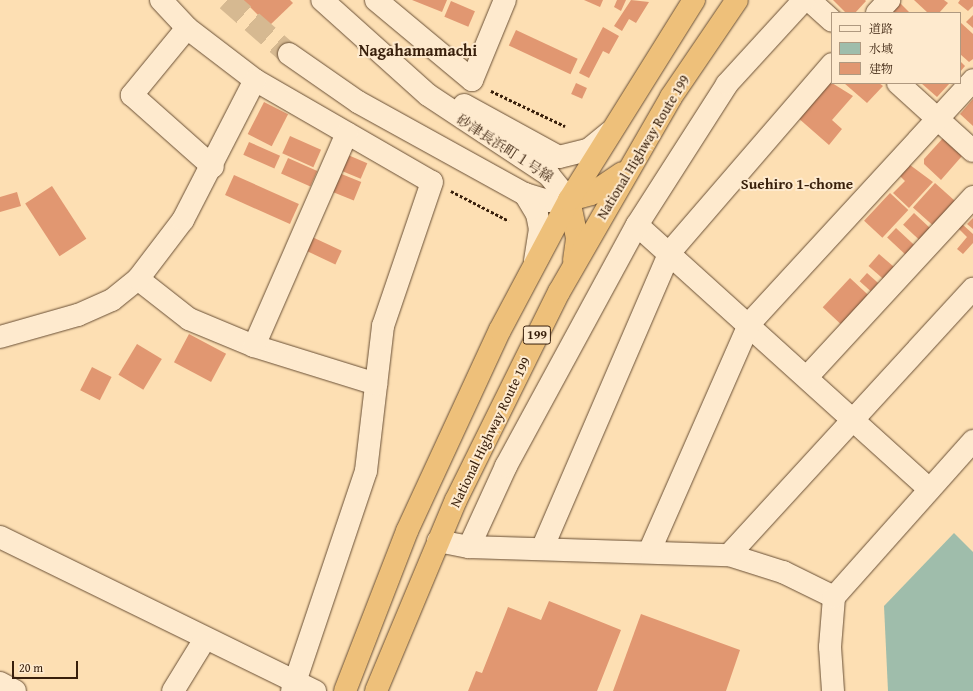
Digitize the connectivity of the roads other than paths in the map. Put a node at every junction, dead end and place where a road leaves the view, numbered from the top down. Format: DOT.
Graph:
graph roads {
  1 [pos="322,0"];
  2 [pos="505,0"];
  3 [pos="694,0"];
  4 [pos="737,0"];
  5 [pos="804,0"];
  6 [pos="809,0"];
  7 [pos="889,0"];
  8 [pos="171,3"];
  9 [pos="388,5"];
  10 [pos="878,12"];
  11 [pos="831,20"];
  12 [pos="187,28"];
  13 [pos="368,41"];
  14 [pos="289,54"];
  15 [pos="831,65"];
  16 [pos="255,80"];
  17 [pos="973,80"];
  18 [pos="899,84"];
  19 [pos="937,120"];
  20 [pos="613,128"];
  21 [pos="347,133"];
  22 [pos="973,151"];
  23 [pos="632,164"];
  24 [pos="213,167"];
  25 [pos="525,194"];
  26 [pos="973,197"];
  27 [pos="569,200"];
  28 [pos="637,225"];
  29 [pos="670,252"];
  30 [pos="534,266"];
  31 [pos="573,266"];
  32 [pos="138,279"];
  33 [pos="973,289"];
  34 [pos="749,324"];
  35 [pos="0,337"];
  36 [pos="254,346"];
  37 [pos="807,377"];
  38 [pos="376,384"];
  39 [pos="853,419"];
  40 [pos="973,441"];
  41 [pos="929,489"];
  42 [pos="0,537"];
  43 [pos="438,541"];
  44 [pos="469,547"];
  45 [pos="542,549"];
  46 [pos="650,550"];
  47 [pos="729,555"];
  48 [pos="834,597"];
  49 [pos="206,639"];
  50 [pos="0,683"];
  51 [pos="293,687"];
  52 [pos="15,691"];
  53 [pos="173,691"];
  54 [pos="315,691"];
  55 [pos="345,691"];
  56 [pos="376,691"];
  57 [pos="833,691"];
  1 -- 13 [label="street, 砂津長浜町１号線"];
  2 -- 9 [label="street"];
  3 -- 20 [label="highway, 199"];
  4 -- 23 [label="highway, National Highway Route 199 / 199"];
  5 -- 28 [label="street"];
  6 -- 11 [label="street"];
  7 -- 10 [label="street"];
  8 -- 12 [label="street"];
  12 -- 16 [label="street"];
  12 -- 24 [label="street"];
  13 -- 20 [label="street"];
  13 -- 27 [label="street, 砂津長浜町１号線"];
  14 -- 25 [label="street, 砂津長浜町１号線"];
  15 -- 29 [label="street"];
  16 -- 21 [label="street"];
  16 -- 24 [label="street"];
  17 -- 19 [label="street"];
  18 -- 19 [label="street"];
  19 -- 22 [label="street"];
  19 -- 34 [label="street"];
  20 -- 27 [label="highway, 199"];
  21 -- 36 [label="street"];
  21 -- 38 [label="street"];
  23 -- 27 [label="highway"];
  23 -- 31 [label="highway, National Highway Route 199 / 199"];
  24 -- 32 [label="street"];
  25 -- 27 [label="street, 砂津長浜町１号線"];
  25 -- 30 [label="street"];
  26 -- 37 [label="street"];
  27 -- 30 [label="highway, 199"];
  27 -- 31 [label="highway"];
  28 -- 29 [label="street"];
  28 -- 44 [label="street"];
  29 -- 34 [label="street"];
  29 -- 45 [label="street"];
  30 -- 55 [label="highway, 199"];
  31 -- 43 [label="highway, National Highway Route 199 / 199"];
  32 -- 35 [label="street"];
  32 -- 36 [label="street"];
  33 -- 39 [label="street"];
  34 -- 37 [label="street"];
  34 -- 46 [label="street"];
  36 -- 38 [label="street"];
  37 -- 39 [label="street"];
  38 -- 51 [label="street"];
  39 -- 41 [label="street"];
  39 -- 47 [label="street"];
  40 -- 41 [label="street"];
  41 -- 48 [label="street"];
  42 -- 49 [label="street"];
  43 -- 44 [label="street"];
  43 -- 56 [label="highway, National Highway Route 199 / 199"];
  44 -- 45 [label="street"];
  45 -- 46 [label="street"];
  46 -- 47 [label="street"];
  47 -- 48 [label="street"];
  48 -- 57 [label="street"];
  49 -- 51 [label="street"];
  49 -- 53 [label="street"];
  50 -- 52 [label="street"];
  51 -- 54 [label="street"];
}
